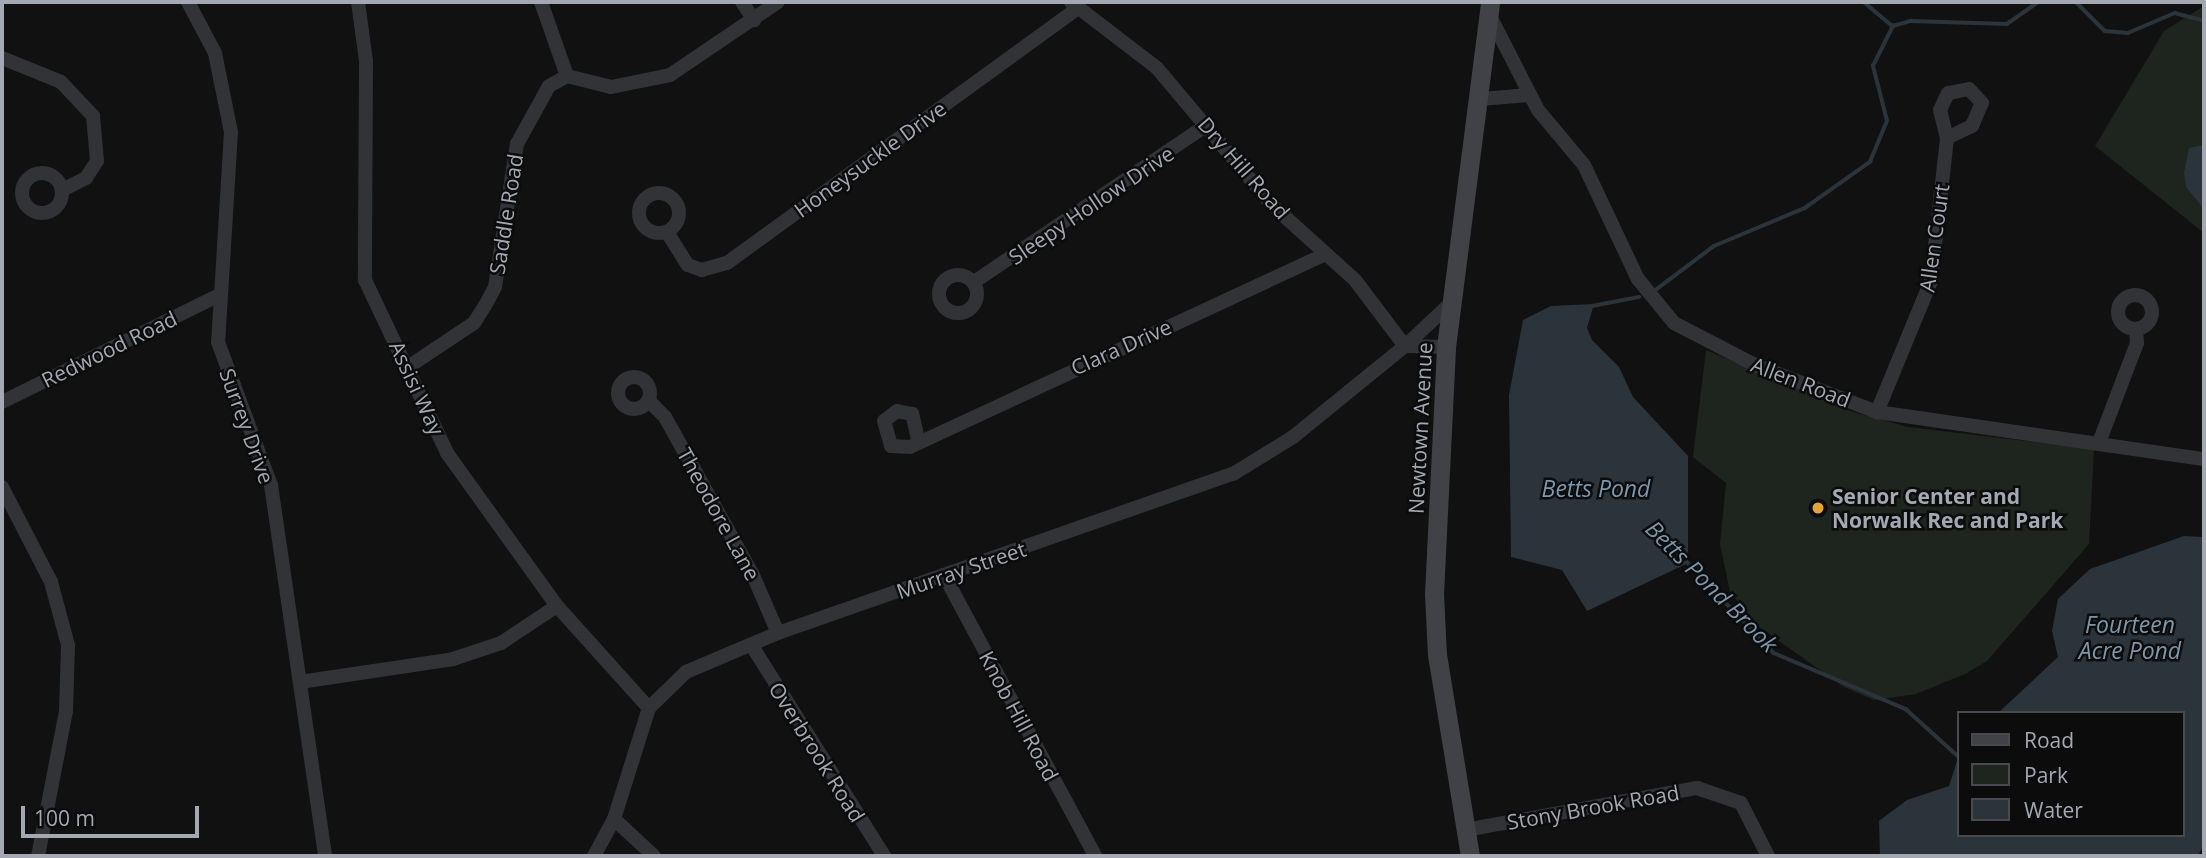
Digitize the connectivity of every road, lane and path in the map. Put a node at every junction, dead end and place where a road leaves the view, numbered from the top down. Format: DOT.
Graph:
graph roads {
  1 [pos="188,2"];
  2 [pos="358,2"];
  3 [pos="541,2"];
  4 [pos="742,2"];
  5 [pos="778,2"];
  6 [pos="1075,5"];
  7 [pos="1491,11"];
  8 [pos="754,20"];
  9 [pos="2,58"];
  10 [pos="567,76"];
  11 [pos="1529,95"];
  12 [pos="1481,99"];
  13 [pos="1207,125"];
  14 [pos="1947,138"];
  15 [pos="64,190"];
  16 [pos="667,232"];
  17 [pos="1324,255"];
  18 [pos="974,282"];
  19 [pos="217,296"];
  20 [pos="1452,302"];
  21 [pos="2136,330"];
  22 [pos="1405,346"];
  23 [pos="1446,347"];
  24 [pos="408,367"];
  25 [pos="649,401"];
  26 [pos="2,402"];
  27 [pos="1877,411"];
  28 [pos="918,439"];
  29 [pos="2100,440"];
  30 [pos="2204,459"];
  31 [pos="2,487"];
  32 [pos="944,575"];
  33 [pos="556,606"];
  34 [pos="778,634"];
  35 [pos="752,646"];
  36 [pos="300,682"];
  37 [pos="649,708"];
  38 [pos="614,819"];
  39 [pos="1465,830"];
  40 [pos="38,856"];
  41 [pos="325,856"];
  42 [pos="594,856"];
  43 [pos="654,856"];
  44 [pos="884,856"];
  45 [pos="1095,856"];
  46 [pos="1470,856"];
  47 [pos="1768,856"];
  1 -- 19 [label="street, Surrey Drive"];
  2 -- 24 [label="street, Assisi Way"];
  3 -- 10 [label="street"];
  4 -- 8 [label="street"];
  5 -- 8 [label="street"];
  6 -- 13 [label="street, Dry Hill Road"];
  6 -- 16 [label="street, Honeysuckle Drive"];
  7 -- 11 [label="street, Allen Road"];
  7 -- 12 [label="main road, Newtown Avenue"];
  8 -- 10 [label="street"];
  9 -- 15 [label="street"];
  10 -- 24 [label="street, Saddle Road"];
  11 -- 12 [label="street"];
  11 -- 27 [label="street, Allen Road"];
  12 -- 20 [label="main road, Newtown Avenue"];
  13 -- 17 [label="street, Dry Hill Road"];
  13 -- 18 [label="street, Sleepy Hollow Drive"];
  14 -- 27 [label="street, Allen Court"];
  17 -- 22 [label="street, Dry Hill Road"];
  17 -- 28 [label="street, Clara Drive"];
  19 -- 26 [label="street, Redwood Road"];
  19 -- 36 [label="street, Surrey Drive"];
  20 -- 22 [label="street, Murray Street"];
  20 -- 23 [label="main road, Newtown Avenue"];
  21 -- 29 [label="street"];
  22 -- 23 [label="street"];
  22 -- 32 [label="street, Murray Street"];
  23 -- 39 [label="main road, Newtown Avenue"];
  24 -- 33 [label="street, Assisi Way"];
  25 -- 34 [label="street, Theodore Lane"];
  27 -- 29 [label="street, Allen Road"];
  29 -- 30 [label="street, Allen Road"];
  31 -- 40 [label="street"];
  32 -- 34 [label="street, Murray Street"];
  32 -- 45 [label="street, Knob Hill Road"];
  33 -- 36 [label="street"];
  33 -- 37 [label="street, Assisi Way"];
  34 -- 35 [label="street, Murray Street"];
  35 -- 37 [label="street, Murray Street"];
  35 -- 44 [label="street, Overbrook Road"];
  36 -- 41 [label="street, Surrey Drive"];
  37 -- 38 [label="street, Murray Street"];
  38 -- 42 [label="street, Murray Street"];
  38 -- 43 [label="street"];
  39 -- 46 [label="main road, Newtown Avenue"];
  39 -- 47 [label="street, Stony Brook Road"];
}
